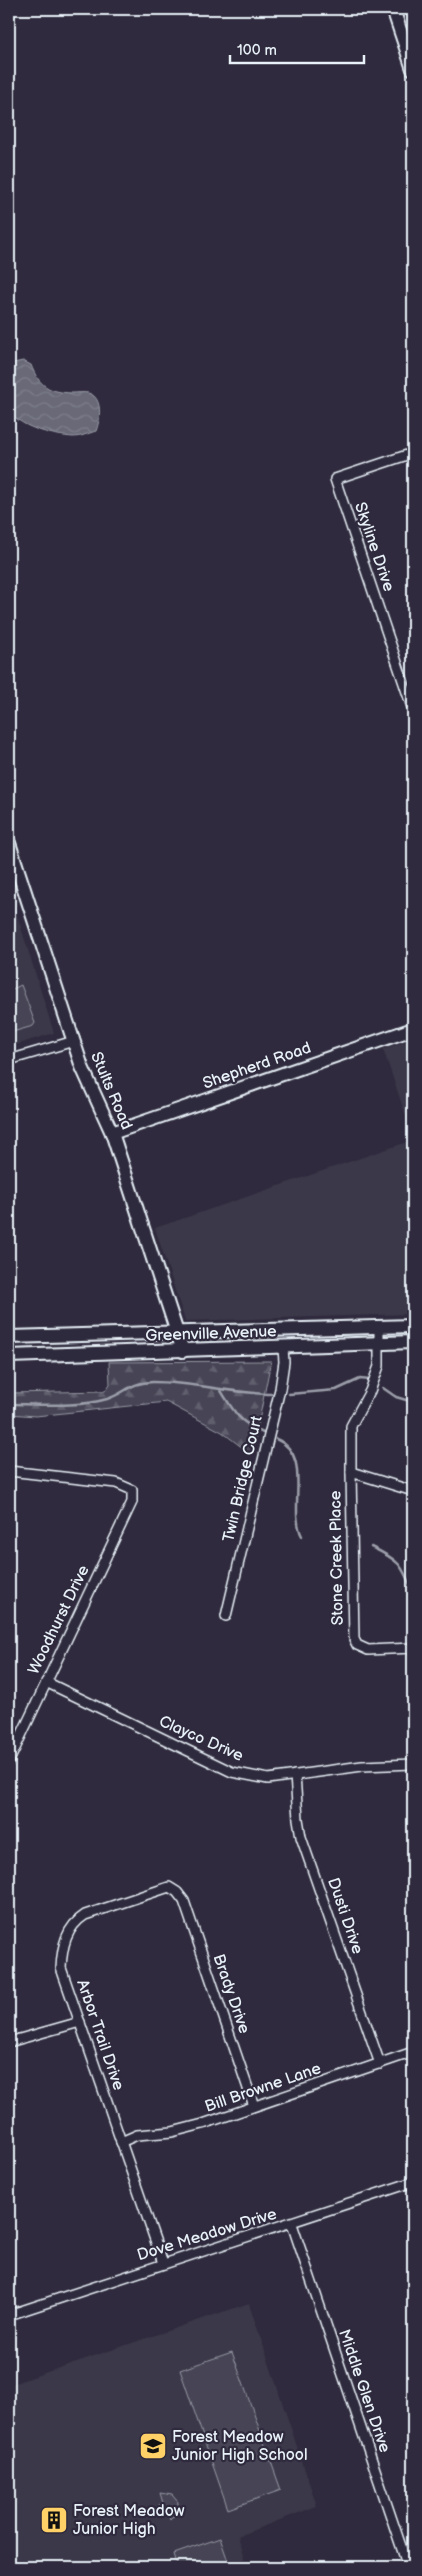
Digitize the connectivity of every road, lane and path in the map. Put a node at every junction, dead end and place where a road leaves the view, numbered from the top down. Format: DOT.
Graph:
graph roads {
  1 [pos="393,9"];
  2 [pos="413,69"];
  3 [pos="413,452"];
  4 [pos="413,710"];
  5 [pos="9,843"];
  6 [pos="413,1029"];
  7 [pos="74,1041"];
  8 [pos="9,1060"];
  9 [pos="112,1133"];
  10 [pos="413,1326"];
  11 [pos="379,1327"];
  12 [pos="176,1333"];
  13 [pos="9,1337"];
  14 [pos="379,1342"];
  15 [pos="413,1342"];
  16 [pos="282,1348"];
  17 [pos="182,1351"];
  18 [pos="9,1356"];
  19 [pos="9,1471"];
  20 [pos="351,1472"];
  21 [pos="413,1491"];
  22 [pos="226,1616"];
  23 [pos="413,1648"];
  24 [pos="46,1682"];
  25 [pos="9,1761"];
  26 [pos="413,1764"];
  27 [pos="295,1776"];
  28 [pos="177,1892"];
  29 [pos="80,2022"];
  30 [pos="9,2042"];
  31 [pos="413,2052"];
  32 [pos="380,2064"];
  33 [pos="254,2106"];
  34 [pos="121,2142"];
  35 [pos="413,2182"];
  36 [pos="292,2224"];
  37 [pos="163,2263"];
  38 [pos="9,2315"];
  39 [pos="408,2567"];
  1 -- 2 [label="main road"];
  3 -- 4 [label="street, Skyline Drive"];
  5 -- 7 [label="main road, Stults Road"];
  6 -- 9 [label="main road, Shepherd Road"];
  7 -- 8 [label="street"];
  7 -- 9 [label="main road, Stults Road"];
  9 -- 12 [label="main road, Stults Road"];
  10 -- 11 [label="main road, Greenville Avenue"];
  11 -- 12 [label="main road, Greenville Avenue"];
  11 -- 14 [label="street, Stone Creek Place"];
  12 -- 13 [label="main road, Greenville Avenue"];
  12 -- 17 [label="main road, Stults Road"];
  14 -- 15 [label="main road, Greenville Avenue"];
  14 -- 16 [label="main road, Greenville Avenue"];
  14 -- 20 [label="street, Stone Creek Place"];
  16 -- 17 [label="main road, Greenville Avenue"];
  16 -- 22 [label="street, Twin Bridge Court"];
  17 -- 18 [label="main road, Greenville Avenue"];
  19 -- 24 [label="street, Woodhurst Drive"];
  20 -- 21 [label="street, Stone Creek Place"];
  20 -- 23 [label="street, Stone Creek Place"];
  24 -- 25 [label="street, Woodhurst Drive"];
  24 -- 27 [label="street, Clayco Drive"];
  26 -- 27 [label="street, Clayco Drive"];
  27 -- 32 [label="street, Dusti Drive"];
  28 -- 29 [label="street, Arbor Trail Drive"];
  28 -- 33 [label="street, Brady Drive"];
  29 -- 30 [label="street"];
  29 -- 34 [label="street, Arbor Trail Drive"];
  31 -- 32 [label="street, Bill Browne Lane"];
  32 -- 33 [label="street, Bill Browne Lane"];
  33 -- 34 [label="street, Bill Browne Lane"];
  34 -- 37 [label="street, Arbor Trail Drive"];
  35 -- 36 [label="street, Dove Meadow Drive"];
  36 -- 37 [label="street, Dove Meadow Drive"];
  36 -- 39 [label="street, Middle Glen Drive"];
  37 -- 38 [label="street, Dove Meadow Drive"];
}
